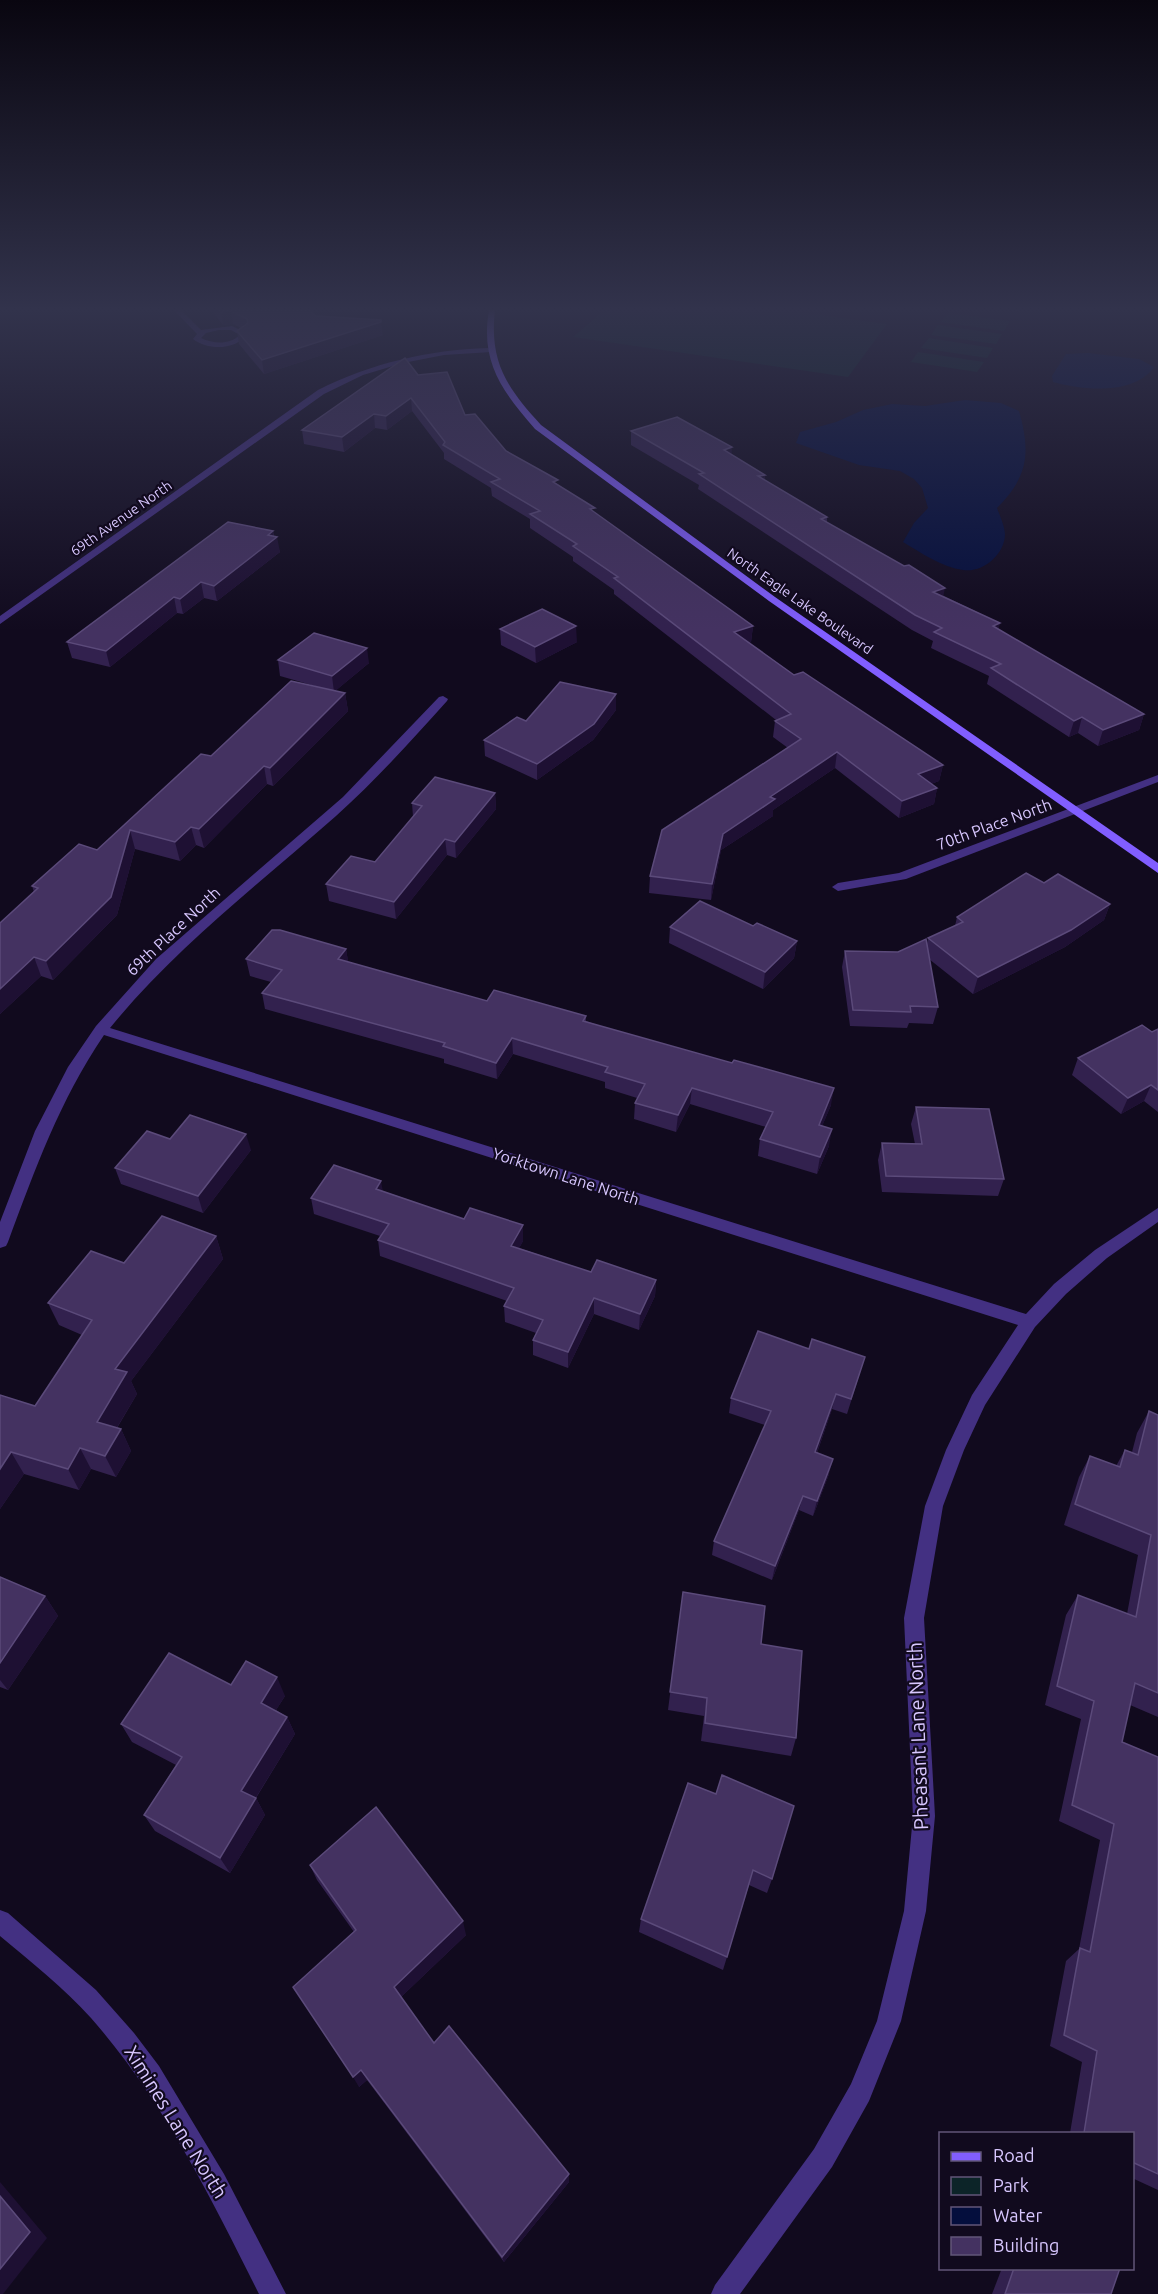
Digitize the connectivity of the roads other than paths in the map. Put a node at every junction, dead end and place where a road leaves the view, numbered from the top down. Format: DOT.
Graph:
graph roads {
  1 [pos="286,417"];
  2 [pos="531,417"];
  3 [pos="0,621"];
  4 [pos="443,699"];
  5 [pos="1158,778"];
  6 [pos="1076,811"];
  7 [pos="1158,869"];
  8 [pos="838,887"];
  9 [pos="102,1030"];
  10 [pos="1158,1214"];
  11 [pos="0,1242"];
  12 [pos="1029,1322"];
  13 [pos="0,1921"];
  14 [pos="273,2294"];
  15 [pos="724,2294"];
  1 -- 3 [label="street, 69th Avenue North"];
  2 -- 6 [label="street, North Eagle Lake Boulevard"];
  4 -- 9 [label="street, 69th Place North"];
  5 -- 6 [label="street, 70th Place North"];
  6 -- 7 [label="street, North Eagle Lake Boulevard"];
  6 -- 8 [label="street, 70th Place North"];
  9 -- 11 [label="street, 69th Place North"];
  9 -- 12 [label="street, Yorktown Lane North"];
  10 -- 12 [label="street, Pheasant Lane North"];
  12 -- 15 [label="street, Pheasant Lane North"];
  13 -- 14 [label="street, Ximines Lane North"];
}
